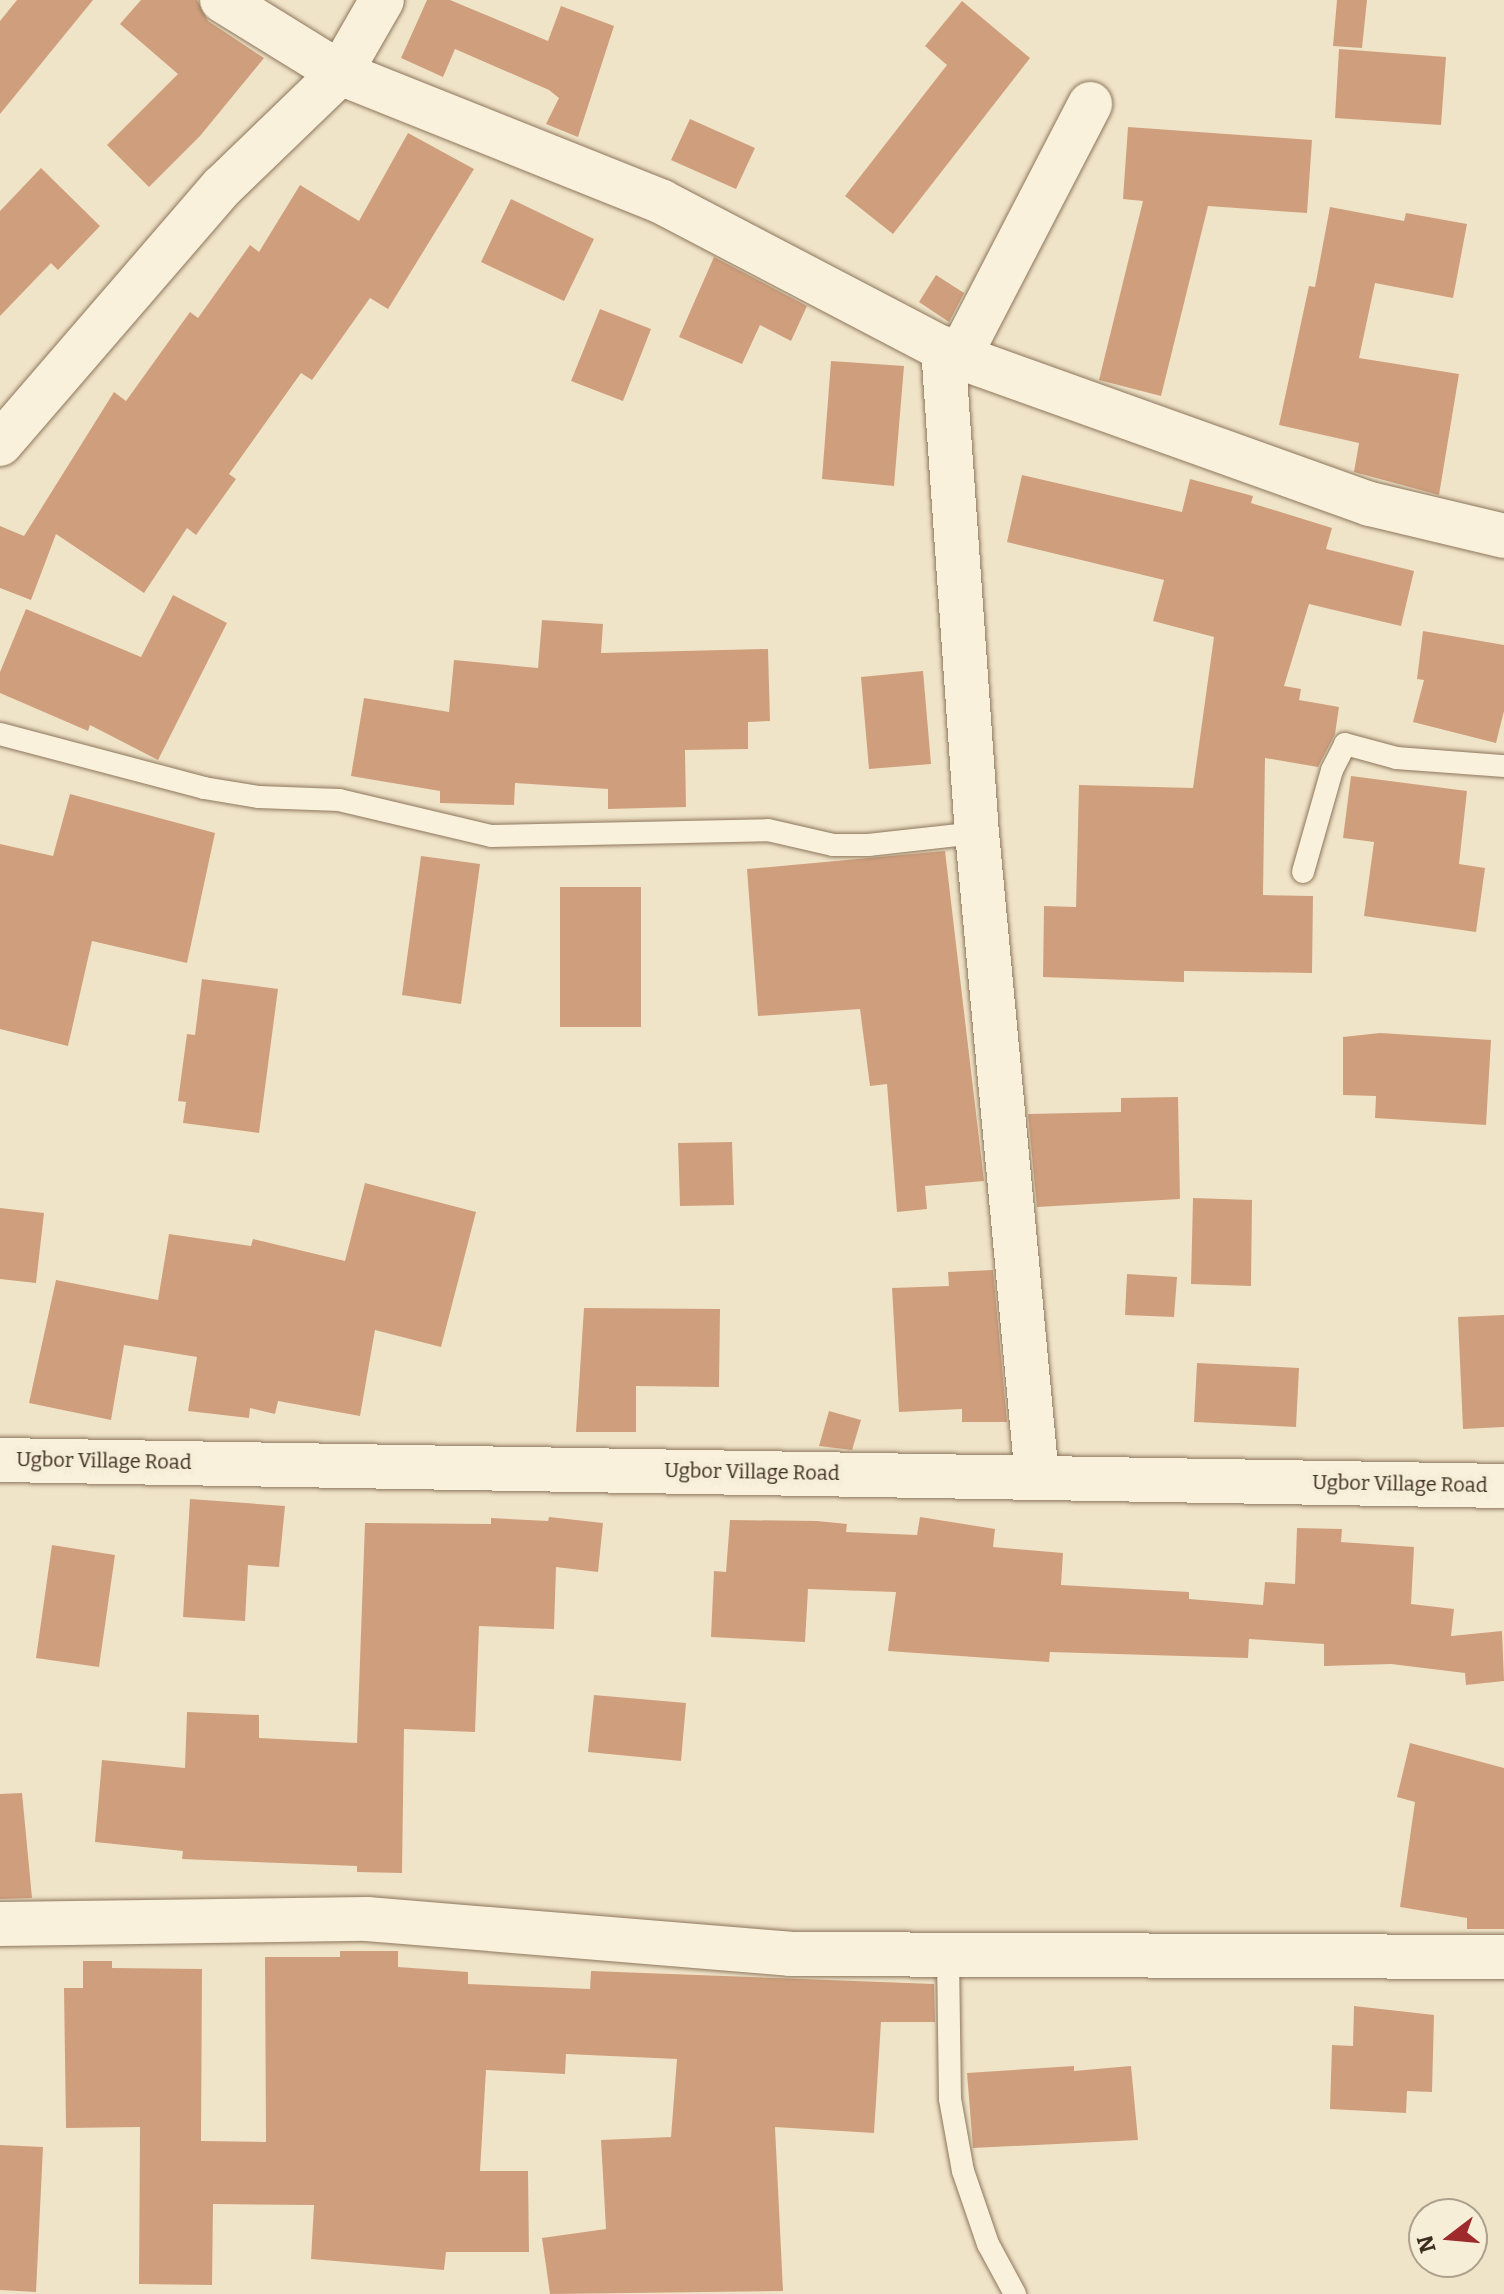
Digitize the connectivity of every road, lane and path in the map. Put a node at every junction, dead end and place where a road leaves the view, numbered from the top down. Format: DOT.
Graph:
graph roads {
  1 [pos="222,0"];
  2 [pos="382,0"];
  3 [pos="340,73"];
  4 [pos="1090,104"];
  5 [pos="951,353"];
  6 [pos="0,444"];
  7 [pos="1504,536"];
  8 [pos="0,734"];
  9 [pos="1504,766"];
  10 [pos="977,833"];
  11 [pos="1303,872"];
  12 [pos="0,1460"];
  13 [pos="1037,1477"];
  14 [pos="1504,1486"];
  15 [pos="0,1924"];
  16 [pos="948,1956"];
  17 [pos="1504,1957"];
  18 [pos="1015,2294"];
  1 -- 3 [label="street"];
  2 -- 3 [label="street"];
  3 -- 5 [label="street"];
  3 -- 6 [label="street"];
  4 -- 5 [label="street"];
  5 -- 7 [label="street"];
  5 -- 10 [label="street"];
  8 -- 10 [label="lane"];
  9 -- 11 [label="lane"];
  10 -- 13 [label="street"];
  12 -- 13 [label="street, Ugbor Village Road"];
  13 -- 14 [label="street, Ugbor Village Road"];
  15 -- 16 [label="street"];
  16 -- 17 [label="street"];
  16 -- 18 [label="lane"];
}
